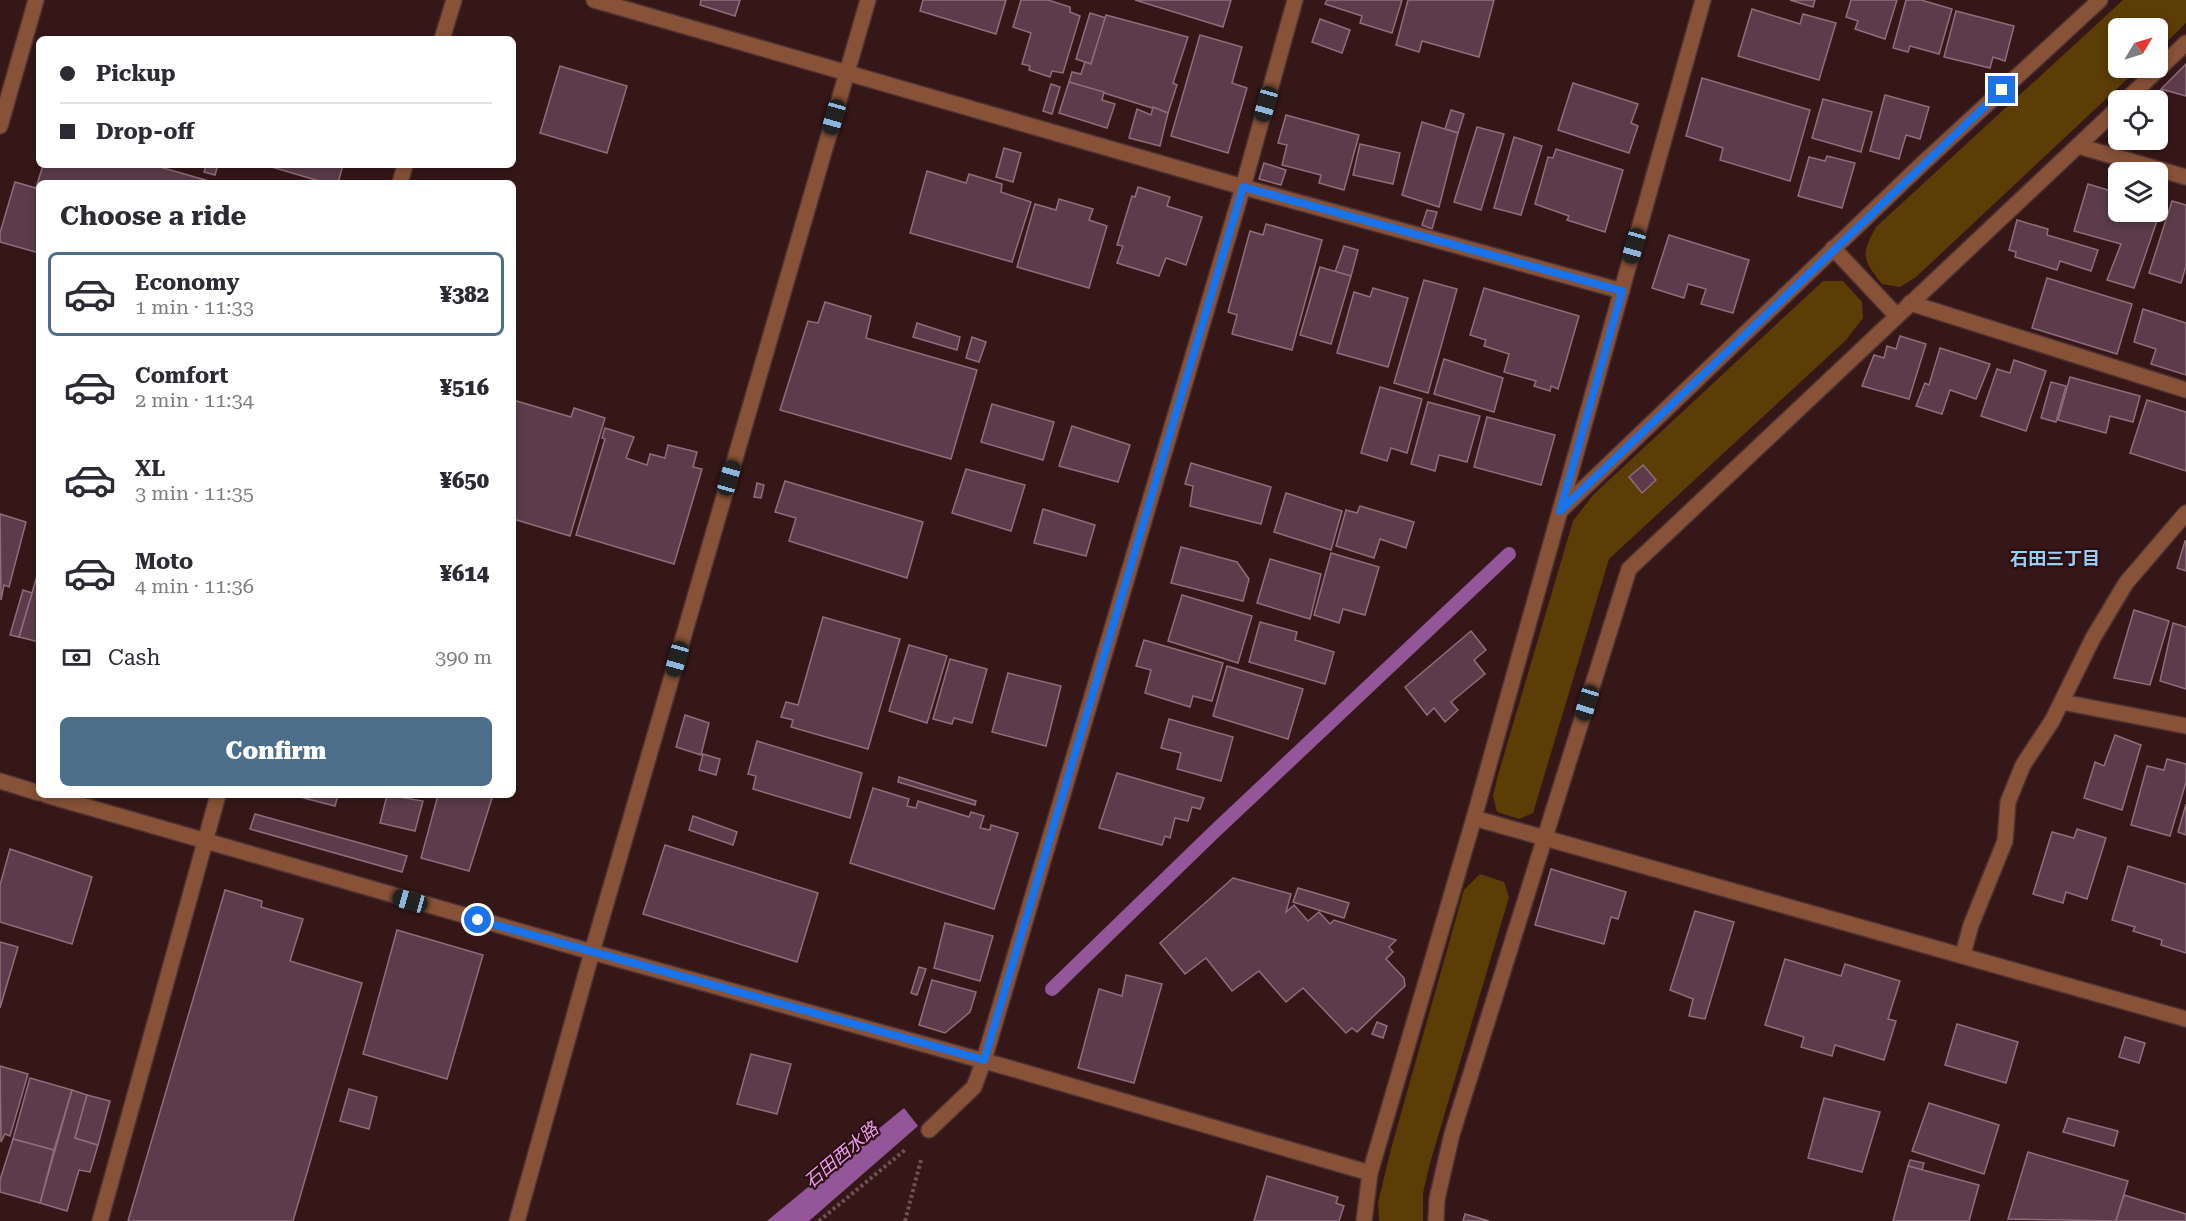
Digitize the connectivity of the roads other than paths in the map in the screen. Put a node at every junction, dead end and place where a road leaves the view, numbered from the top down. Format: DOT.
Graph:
graph roads {
  1 [pos="36,0"];
  2 [pos="454,0"];
  3 [pos="594,0"];
  4 [pos="868,0"];
  5 [pos="1295,0"];
  6 [pos="1703,0"];
  7 [pos="2100,0"];
  8 [pos="443,36"];
  9 [pos="2186,43"];
  10 [pos="847,72"];
  11 [pos="2137,90"];
  12 [pos="2108,118"];
  13 [pos="0,126"];
  14 [pos="2078,146"];
  15 [pos="2186,177"];
  16 [pos="1243,187"];
  17 [pos="1833,248"];
  18 [pos="1622,291"];
  19 [pos="1910,303"];
  20 [pos="1897,316"];
  21 [pos="2186,390"];
  22 [pos="1560,511"];
  23 [pos="2186,513"];
  24 [pos="2062,702"];
  25 [pos="2186,726"];
  26 [pos="0,781"];
  27 [pos="36,792"];
  28 [pos="56,798"];
  29 [pos="217,798"];
  30 [pos="1474,818"];
  31 [pos="1545,838"];
  32 [pos="204,842"];
  33 [pos="592,952"];
  34 [pos="1963,954"];
  35 [pos="2186,1019"];
  36 [pos="984,1060"];
  37 [pos="929,1130"];
  38 [pos="1370,1173"];
  39 [pos="100,1221"];
  40 [pos="518,1221"];
  41 [pos="1364,1221"];
  42 [pos="1436,1221"];
  1 -- 13 [label="street"];
  2 -- 8 [label="street"];
  3 -- 10 [label="street"];
  4 -- 10 [label="street"];
  5 -- 16 [label="street"];
  6 -- 18 [label="street"];
  7 -- 17 [label="street"];
  9 -- 11 [label="street"];
  10 -- 16 [label="street"];
  10 -- 33 [label="street"];
  12 -- 14 [label="street"];
  14 -- 15 [label="street"];
  14 -- 19 [label="street"];
  16 -- 18 [label="street"];
  16 -- 36 [label="street"];
  17 -- 20 [label="street"];
  17 -- 22 [label="street"];
  18 -- 22 [label="street"];
  19 -- 20 [label="street"];
  19 -- 21 [label="street"];
  20 -- 31 [label="street"];
  22 -- 30 [label="street"];
  23 -- 24 [label="street"];
  24 -- 25 [label="street"];
  24 -- 34 [label="street"];
  26 -- 27 [label="street"];
  28 -- 32 [label="street"];
  29 -- 32 [label="street"];
  30 -- 31 [label="street"];
  30 -- 38 [label="street"];
  31 -- 34 [label="street"];
  31 -- 42 [label="street"];
  32 -- 33 [label="street"];
  32 -- 39 [label="street"];
  33 -- 36 [label="street"];
  33 -- 40 [label="street"];
  34 -- 35 [label="street"];
  36 -- 37 [label="street"];
  36 -- 38 [label="street"];
  38 -- 41 [label="street"];
}
